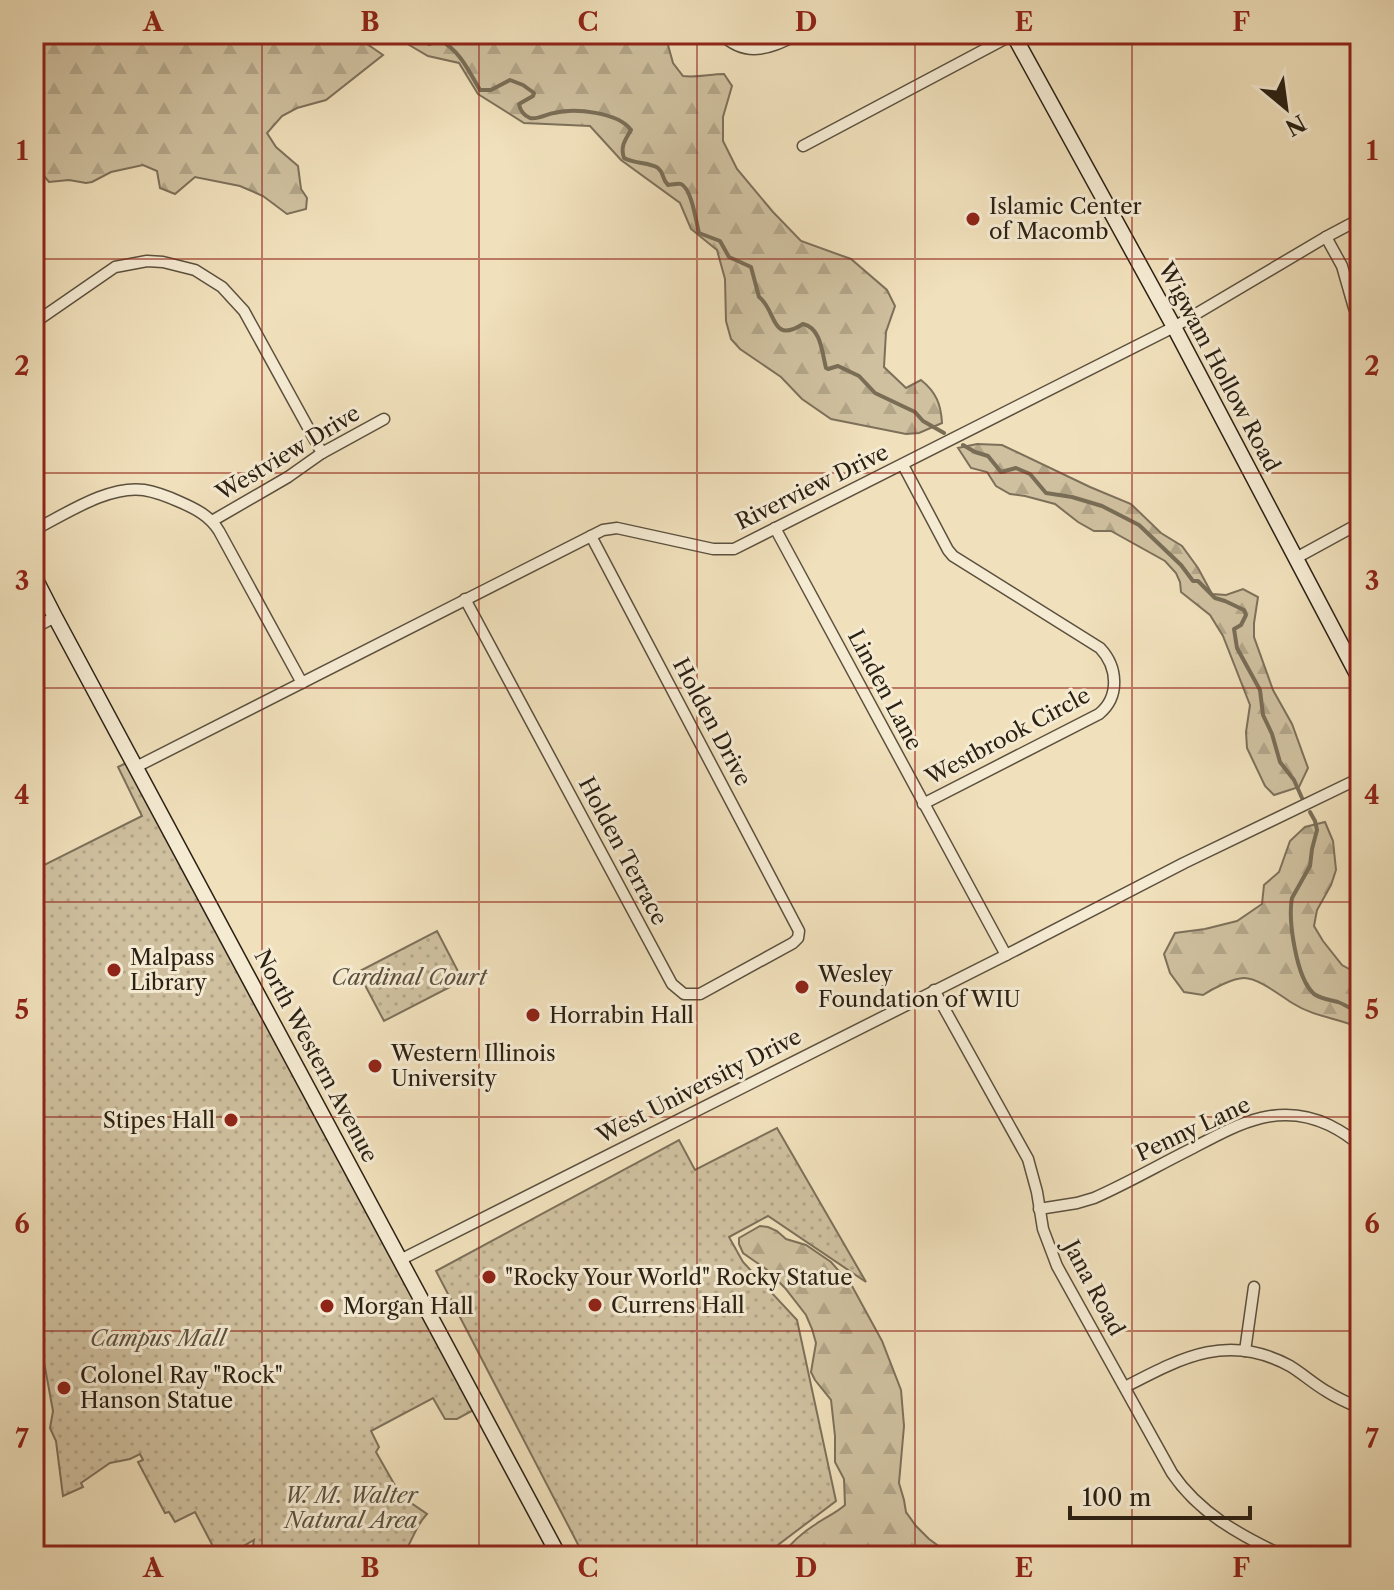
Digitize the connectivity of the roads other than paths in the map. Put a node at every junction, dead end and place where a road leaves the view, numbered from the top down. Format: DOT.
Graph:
graph roads {
  1 [pos="721,34"];
  2 [pos="800,34"];
  3 [pos="1014,34"];
  4 [pos="803,146"];
  5 [pos="1360,219"];
  6 [pos="1326,237"];
  7 [pos="1360,315"];
  8 [pos="34,323"];
  9 [pos="1174,327"];
  10 [pos="384,419"];
  11 [pos="322,453"];
  12 [pos="903,465"];
  13 [pos="212,521"];
  14 [pos="1360,523"];
  15 [pos="775,528"];
  16 [pos="34,530"];
  17 [pos="591,536"];
  18 [pos="1296,558"];
  19 [pos="34,576"];
  20 [pos="465,599"];
  21 [pos="55,617"];
  22 [pos="34,628"];
  23 [pos="1360,680"];
  24 [pos="302,683"];
  25 [pos="136,767"];
  26 [pos="1360,778"];
  27 [pos="923,804"];
  28 [pos="798,927"];
  29 [pos="1006,955"];
  30 [pos="934,990"];
  31 [pos="1360,1146"];
  32 [pos="1039,1209"];
  33 [pos="400,1260"];
  34 [pos="1254,1287"];
  35 [pos="1245,1351"];
  36 [pos="1125,1387"];
  37 [pos="1360,1408"];
  38 [pos="559,1556"];
  39 [pos="1284,1556"];
  1 -- 2 [label="street"];
  3 -- 4 [label="street"];
  3 -- 9 [label="street, Wigwam Hollow Road"];
  5 -- 6 [label="street, Riverview Drive"];
  6 -- 7 [label="street"];
  6 -- 9 [label="street, Riverview Drive"];
  8 -- 11 [label="street"];
  9 -- 12 [label="street, Riverview Drive"];
  9 -- 18 [label="street, Wigwam Hollow Road"];
  10 -- 11 [label="street, Westview Drive"];
  11 -- 13 [label="street, Westview Drive"];
  12 -- 15 [label="street, Riverview Drive"];
  12 -- 27 [label="street, Westbrook Circle"];
  13 -- 16 [label="street"];
  13 -- 24 [label="street"];
  14 -- 18 [label="street"];
  15 -- 17 [label="street, Riverview Drive"];
  15 -- 27 [label="street, Linden Lane"];
  17 -- 20 [label="street, Riverview Drive"];
  17 -- 28 [label="street, Holden Drive"];
  18 -- 23 [label="street, Wigwam Hollow Road"];
  19 -- 21 [label="street, North Western Avenue"];
  20 -- 24 [label="street, Riverview Drive"];
  20 -- 28 [label="street, Holden Terrace"];
  21 -- 22 [label="street"];
  21 -- 25 [label="street, North Western Avenue"];
  24 -- 25 [label="street, Riverview Drive"];
  25 -- 33 [label="street, North Western Avenue"];
  26 -- 29 [label="street, West University Drive"];
  27 -- 29 [label="street, Linden Lane"];
  29 -- 30 [label="street, West University Drive"];
  30 -- 32 [label="street, Jana Road"];
  30 -- 33 [label="street, West University Drive"];
  31 -- 32 [label="street, Penny Lane"];
  32 -- 36 [label="street, Jana Road"];
  33 -- 38 [label="street, North Western Avenue"];
  34 -- 35 [label="street"];
  35 -- 36 [label="street"];
  35 -- 37 [label="street"];
  36 -- 39 [label="street, Jana Road"];
}
